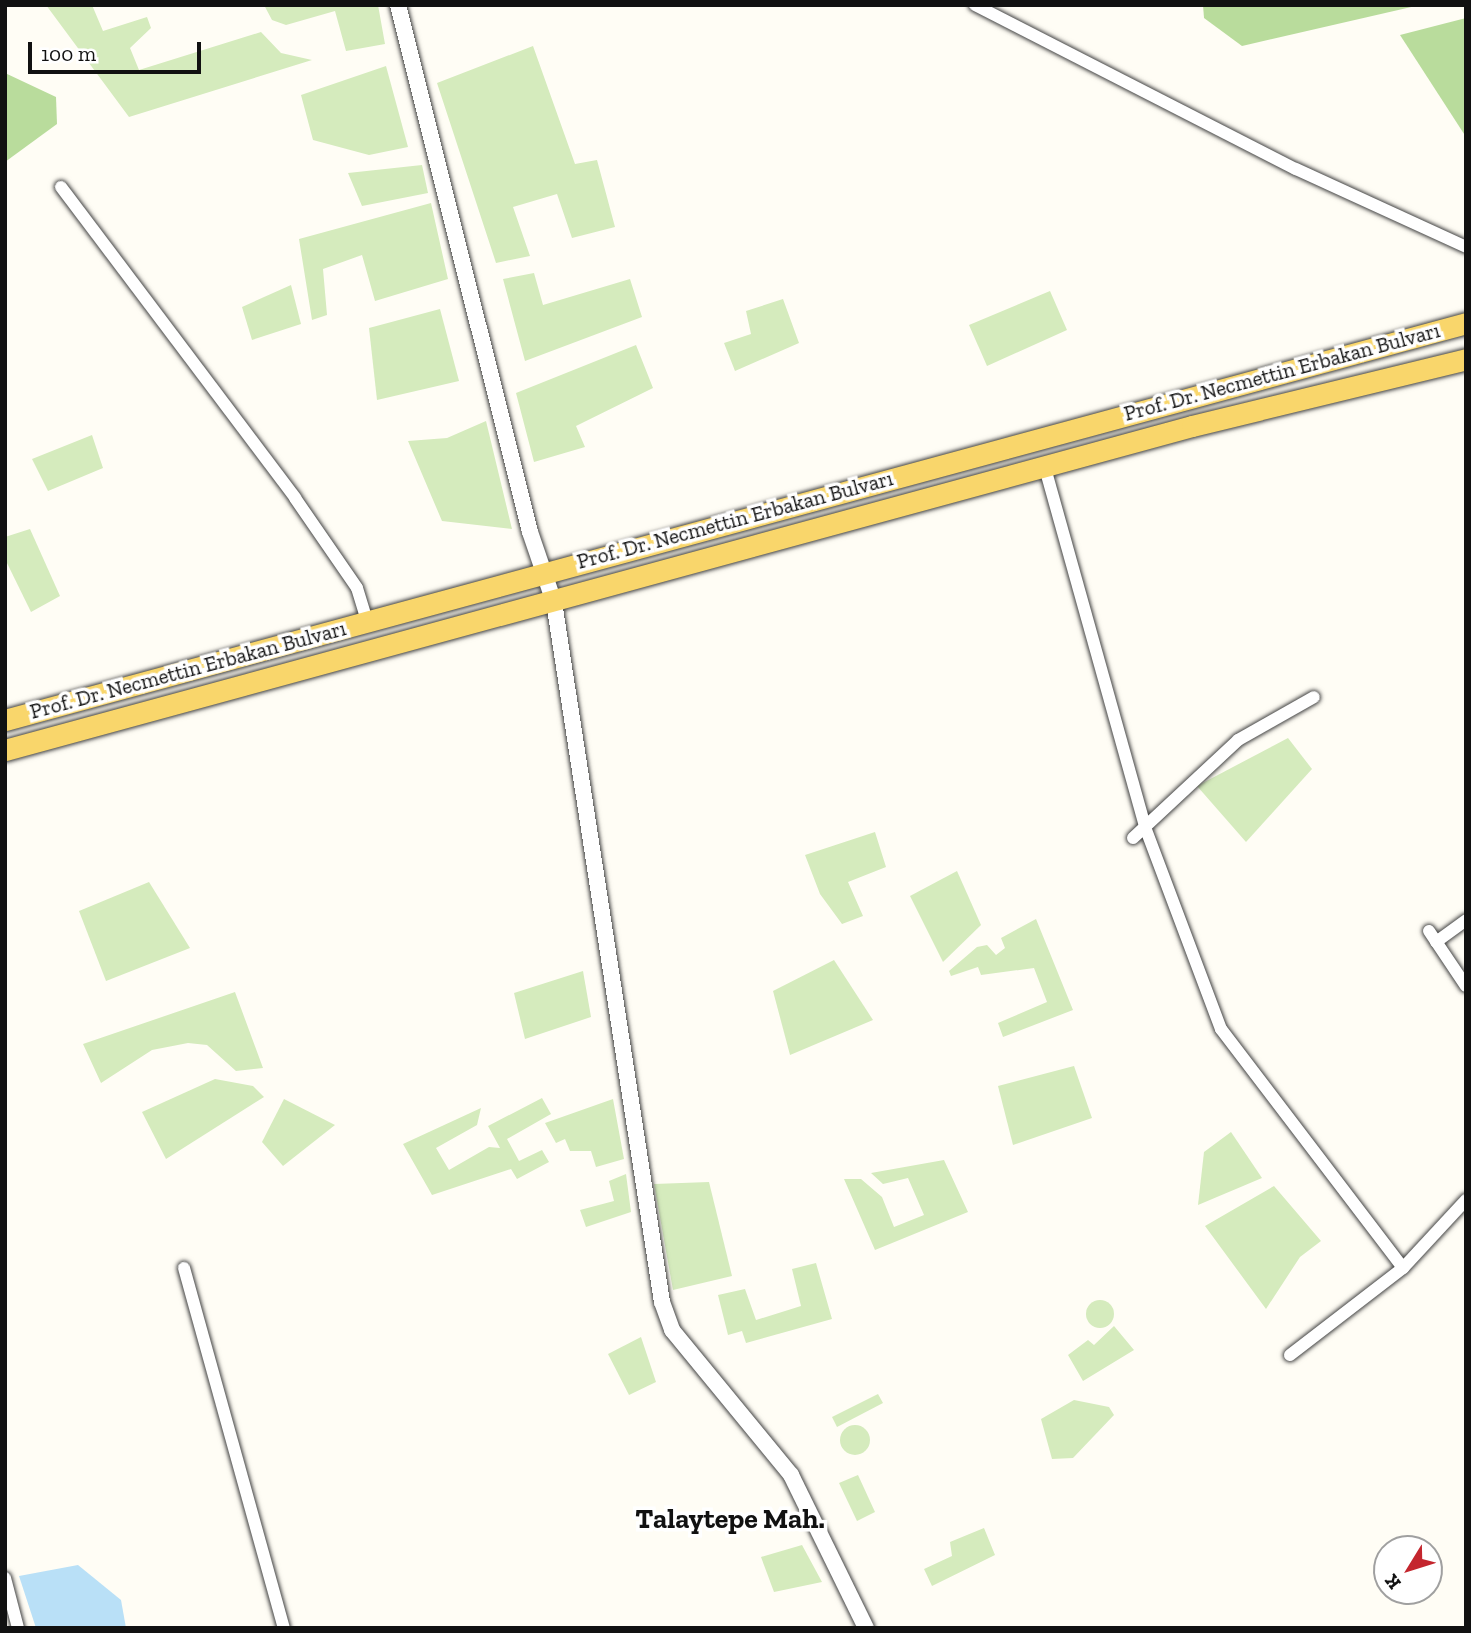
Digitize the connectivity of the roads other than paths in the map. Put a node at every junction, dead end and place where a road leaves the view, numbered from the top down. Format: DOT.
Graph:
graph roads {
  1 [pos="398,5"];
  2 [pos="975,5"];
  3 [pos="61,187"];
  4 [pos="1466,247"];
  5 [pos="1466,323"];
  6 [pos="1466,359"];
  7 [pos="1045,468"];
  8 [pos="546,572"];
  9 [pos="554,602"];
  10 [pos="367,621"];
  11 [pos="1314,697"];
  12 [pos="5,720"];
  13 [pos="5,750"];
  14 [pos="1146,827"];
  15 [pos="1133,838"];
  16 [pos="1466,920"];
  17 [pos="1466,986"];
  18 [pos="1466,1200"];
  19 [pos="184,1268"];
  20 [pos="1403,1268"];
  21 [pos="1290,1355"];
  22 [pos="5,1578"];
  23 [pos="18,1628"];
  24 [pos="284,1628"];
  25 [pos="866,1628"];
  1 -- 8 [label="street"];
  2 -- 4 [label="street"];
  3 -- 10 [label="street"];
  5 -- 8 [label="main road, Prof. Dr. Necmettin Erbakan Bulvarı"];
  6 -- 7 [label="main road, Prof. Dr. Necmettin Erbakan Bulvarı"];
  7 -- 9 [label="main road, Prof. Dr. Necmettin Erbakan Bulvarı"];
  7 -- 14 [label="street"];
  8 -- 9 [label="street"];
  8 -- 10 [label="main road, Prof. Dr. Necmettin Erbakan Bulvarı"];
  9 -- 13 [label="main road, Prof. Dr. Necmettin Erbakan Bulvarı"];
  9 -- 25 [label="street"];
  10 -- 12 [label="main road, Prof. Dr. Necmettin Erbakan Bulvarı"];
  11 -- 14 [label="street"];
  14 -- 15 [label="street"];
  14 -- 20 [label="street"];
  16 -- 17 [label="street"];
  18 -- 20 [label="street"];
  19 -- 24 [label="street"];
  20 -- 21 [label="street"];
  22 -- 23 [label="street"];
}
